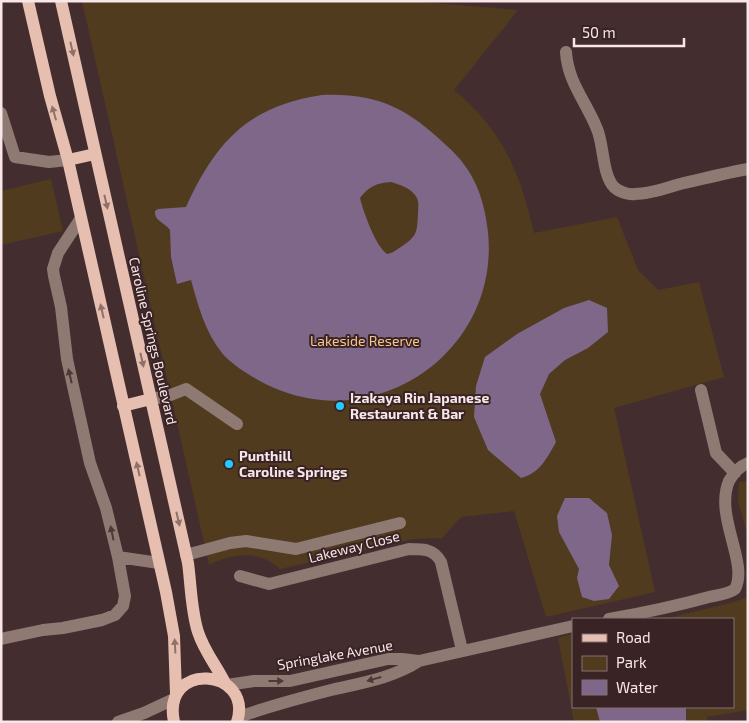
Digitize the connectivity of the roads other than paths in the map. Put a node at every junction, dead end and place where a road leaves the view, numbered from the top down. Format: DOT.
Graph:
graph roads {
  1 [pos="23,1"];
  2 [pos="61,1"];
  3 [pos="29,7"];
  4 [pos="566,52"];
  5 [pos="1,113"];
  6 [pos="95,154"];
  7 [pos="68,160"];
  8 [pos="748,169"];
  9 [pos="81,218"];
  10 [pos="701,390"];
  11 [pos="151,400"];
  12 [pos="123,406"];
  13 [pos="238,424"];
  14 [pos="748,463"];
  15 [pos="735,473"];
  16 [pos="400,523"];
  17 [pos="186,555"];
  18 [pos="118,557"];
  19 [pos="158,563"];
  20 [pos="240,576"];
  21 [pos="613,618"];
  22 [pos="572,626"];
  23 [pos="1,639"];
  24 [pos="462,650"];
  25 [pos="418,661"];
  26 [pos="226,684"];
  27 [pos="175,697"];
  28 [pos="238,720"];
  29 [pos="118,722"];
  30 [pos="174,722"];
  1 -- 3 [label="main road"];
  2 -- 6 [label="main road, Caroline Springs Boulevard, one-way"];
  7 -- 3 [label="main road, one-way"];
  4 -- 8 [label="street"];
  5 -- 7 [label="street"];
  6 -- 7 [label="main road"];
  6 -- 11 [label="main road, Caroline Springs Boulevard, one-way"];
  7 -- 9 [label="main road"];
  12 -- 9 [label="main road, one-way"];
  18 -- 9 [label="street, one-way"];
  10 -- 15 [label="street"];
  11 -- 12 [label="main road"];
  11 -- 13 [label="street"];
  11 -- 17 [label="main road, Caroline Springs Boulevard, one-way"];
  19 -- 12 [label="main road, one-way"];
  14 -- 15 [label="street"];
  15 -- 21 [label="street"];
  16 -- 17 [label="street"];
  17 -- 26 [label="main road, Caroline Springs Boulevard"];
  18 -- 19 [label="street"];
  18 -- 23 [label="street"];
  27 -- 19 [label="main road, one-way"];
  20 -- 24 [label="street, Lakeway Close"];
  22 -- 24 [label="street, Springlake Avenue"];
  24 -- 25 [label="street, Springlake Avenue"];
  26 -- 25 [label="street, Springlake Avenue, one-way"];
  25 -- 28 [label="street, Springlake Avenue, one-way"];
  26 -- 27 [label="main road"];
  26 -- 28 [label="main road, Caroline Springs Boulevard"];
  27 -- 29 [label="street"];
  27 -- 30 [label="main road"];
}
